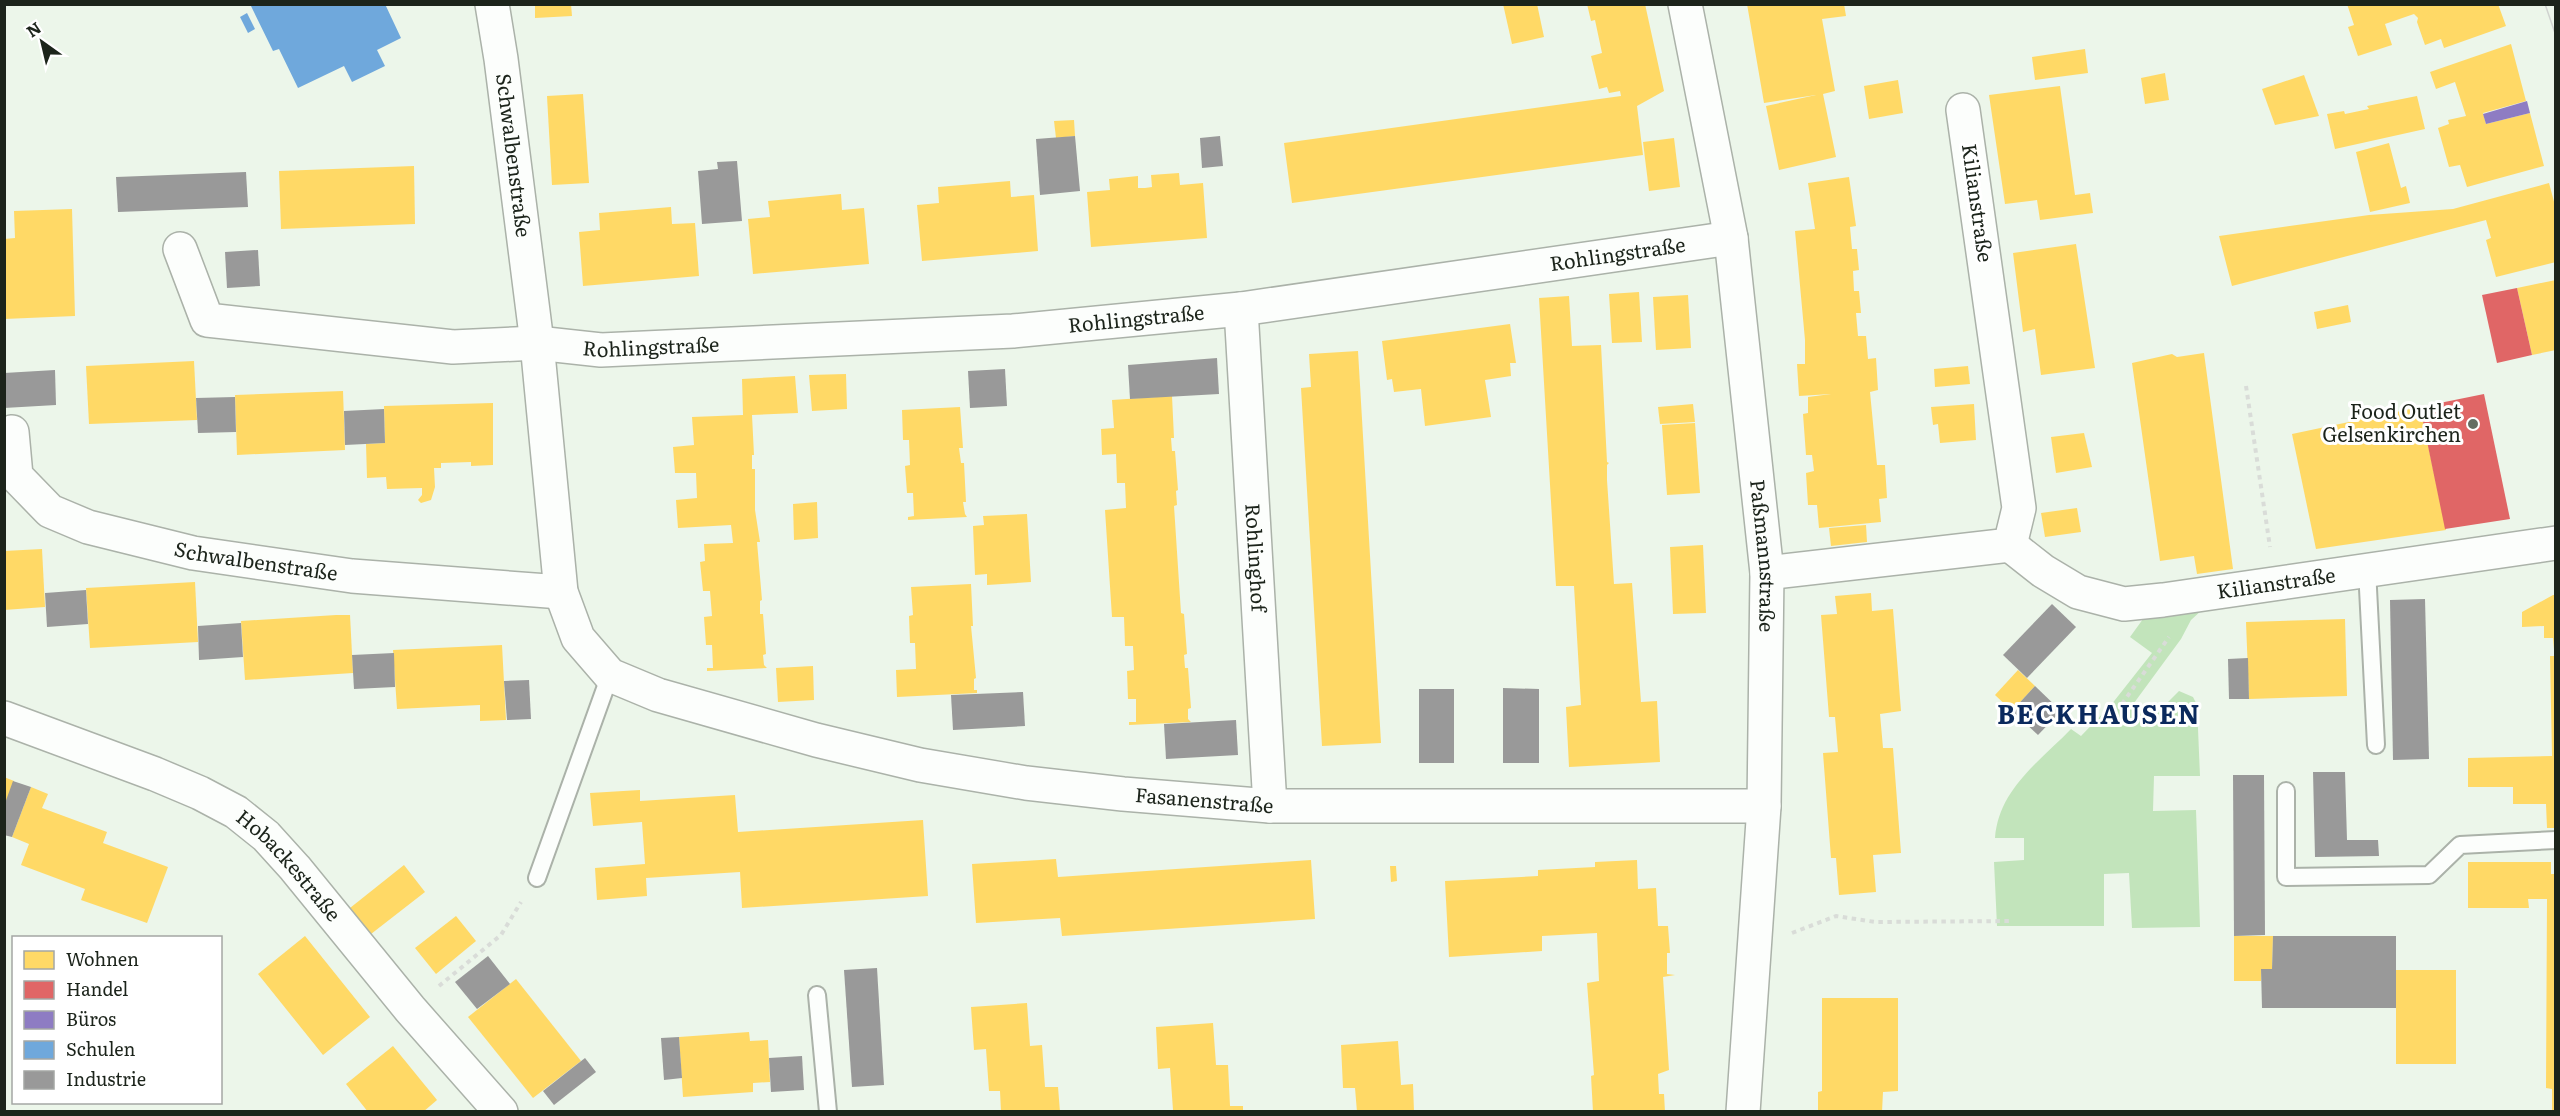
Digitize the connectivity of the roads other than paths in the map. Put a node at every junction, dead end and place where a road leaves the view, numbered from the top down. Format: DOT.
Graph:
graph roads {
  1 [pos="492,4"];
  2 [pos="1685,4"];
  3 [pos="1963,110"];
  4 [pos="1731,238"];
  5 [pos="180,249"];
  6 [pos="1241,309"];
  7 [pos="537,343"];
  8 [pos="12,432"];
  9 [pos="2556,543"];
  10 [pos="2010,545"];
  11 [pos="2367,569"];
  12 [pos="1767,573"];
  13 [pos="561,592"];
  14 [pos="610,675"];
  15 [pos="658,695"];
  16 [pos="4,718"];
  17 [pos="2376,745"];
  18 [pos="2286,791"];
  19 [pos="1270,806"];
  20 [pos="1764,806"];
  21 [pos="2556,840"];
  22 [pos="537,878"];
  23 [pos="817,994"];
  24 [pos="501,1112"];
  25 [pos="828,1112"];
  26 [pos="1743,1112"];
  1 -- 7 [label="street, Schwalbenstraße"];
  2 -- 4 [label="street, Paßmannstraße"];
  3 -- 10 [label="street, Kilianstraße"];
  4 -- 6 [label="street, Rohlingstraße"];
  4 -- 12 [label="street, Paßmannstraße"];
  5 -- 7 [label="street"];
  6 -- 7 [label="street, Rohlingstraße"];
  6 -- 19 [label="street, Rohlinghof"];
  7 -- 13 [label="street, Schwalbenstraße"];
  8 -- 13 [label="street, Schwalbenstraße"];
  9 -- 11 [label="street, Kilianstraße"];
  10 -- 11 [label="street, Kilianstraße"];
  10 -- 12 [label="street"];
  11 -- 17 [label="lane"];
  12 -- 20 [label="street, Paßmannstraße"];
  13 -- 14 [label="street, Schwalbenstraße"];
  14 -- 15 [label="street, Schwalbenstraße"];
  14 -- 22 [label="lane"];
  15 -- 19 [label="street, Fasanenstraße"];
  16 -- 24 [label="street, Hobackestraße"];
  18 -- 21 [label="lane"];
  19 -- 20 [label="street, Fasanenstraße"];
  20 -- 26 [label="street, Paßmannstraße"];
  23 -- 25 [label="lane"];
}
